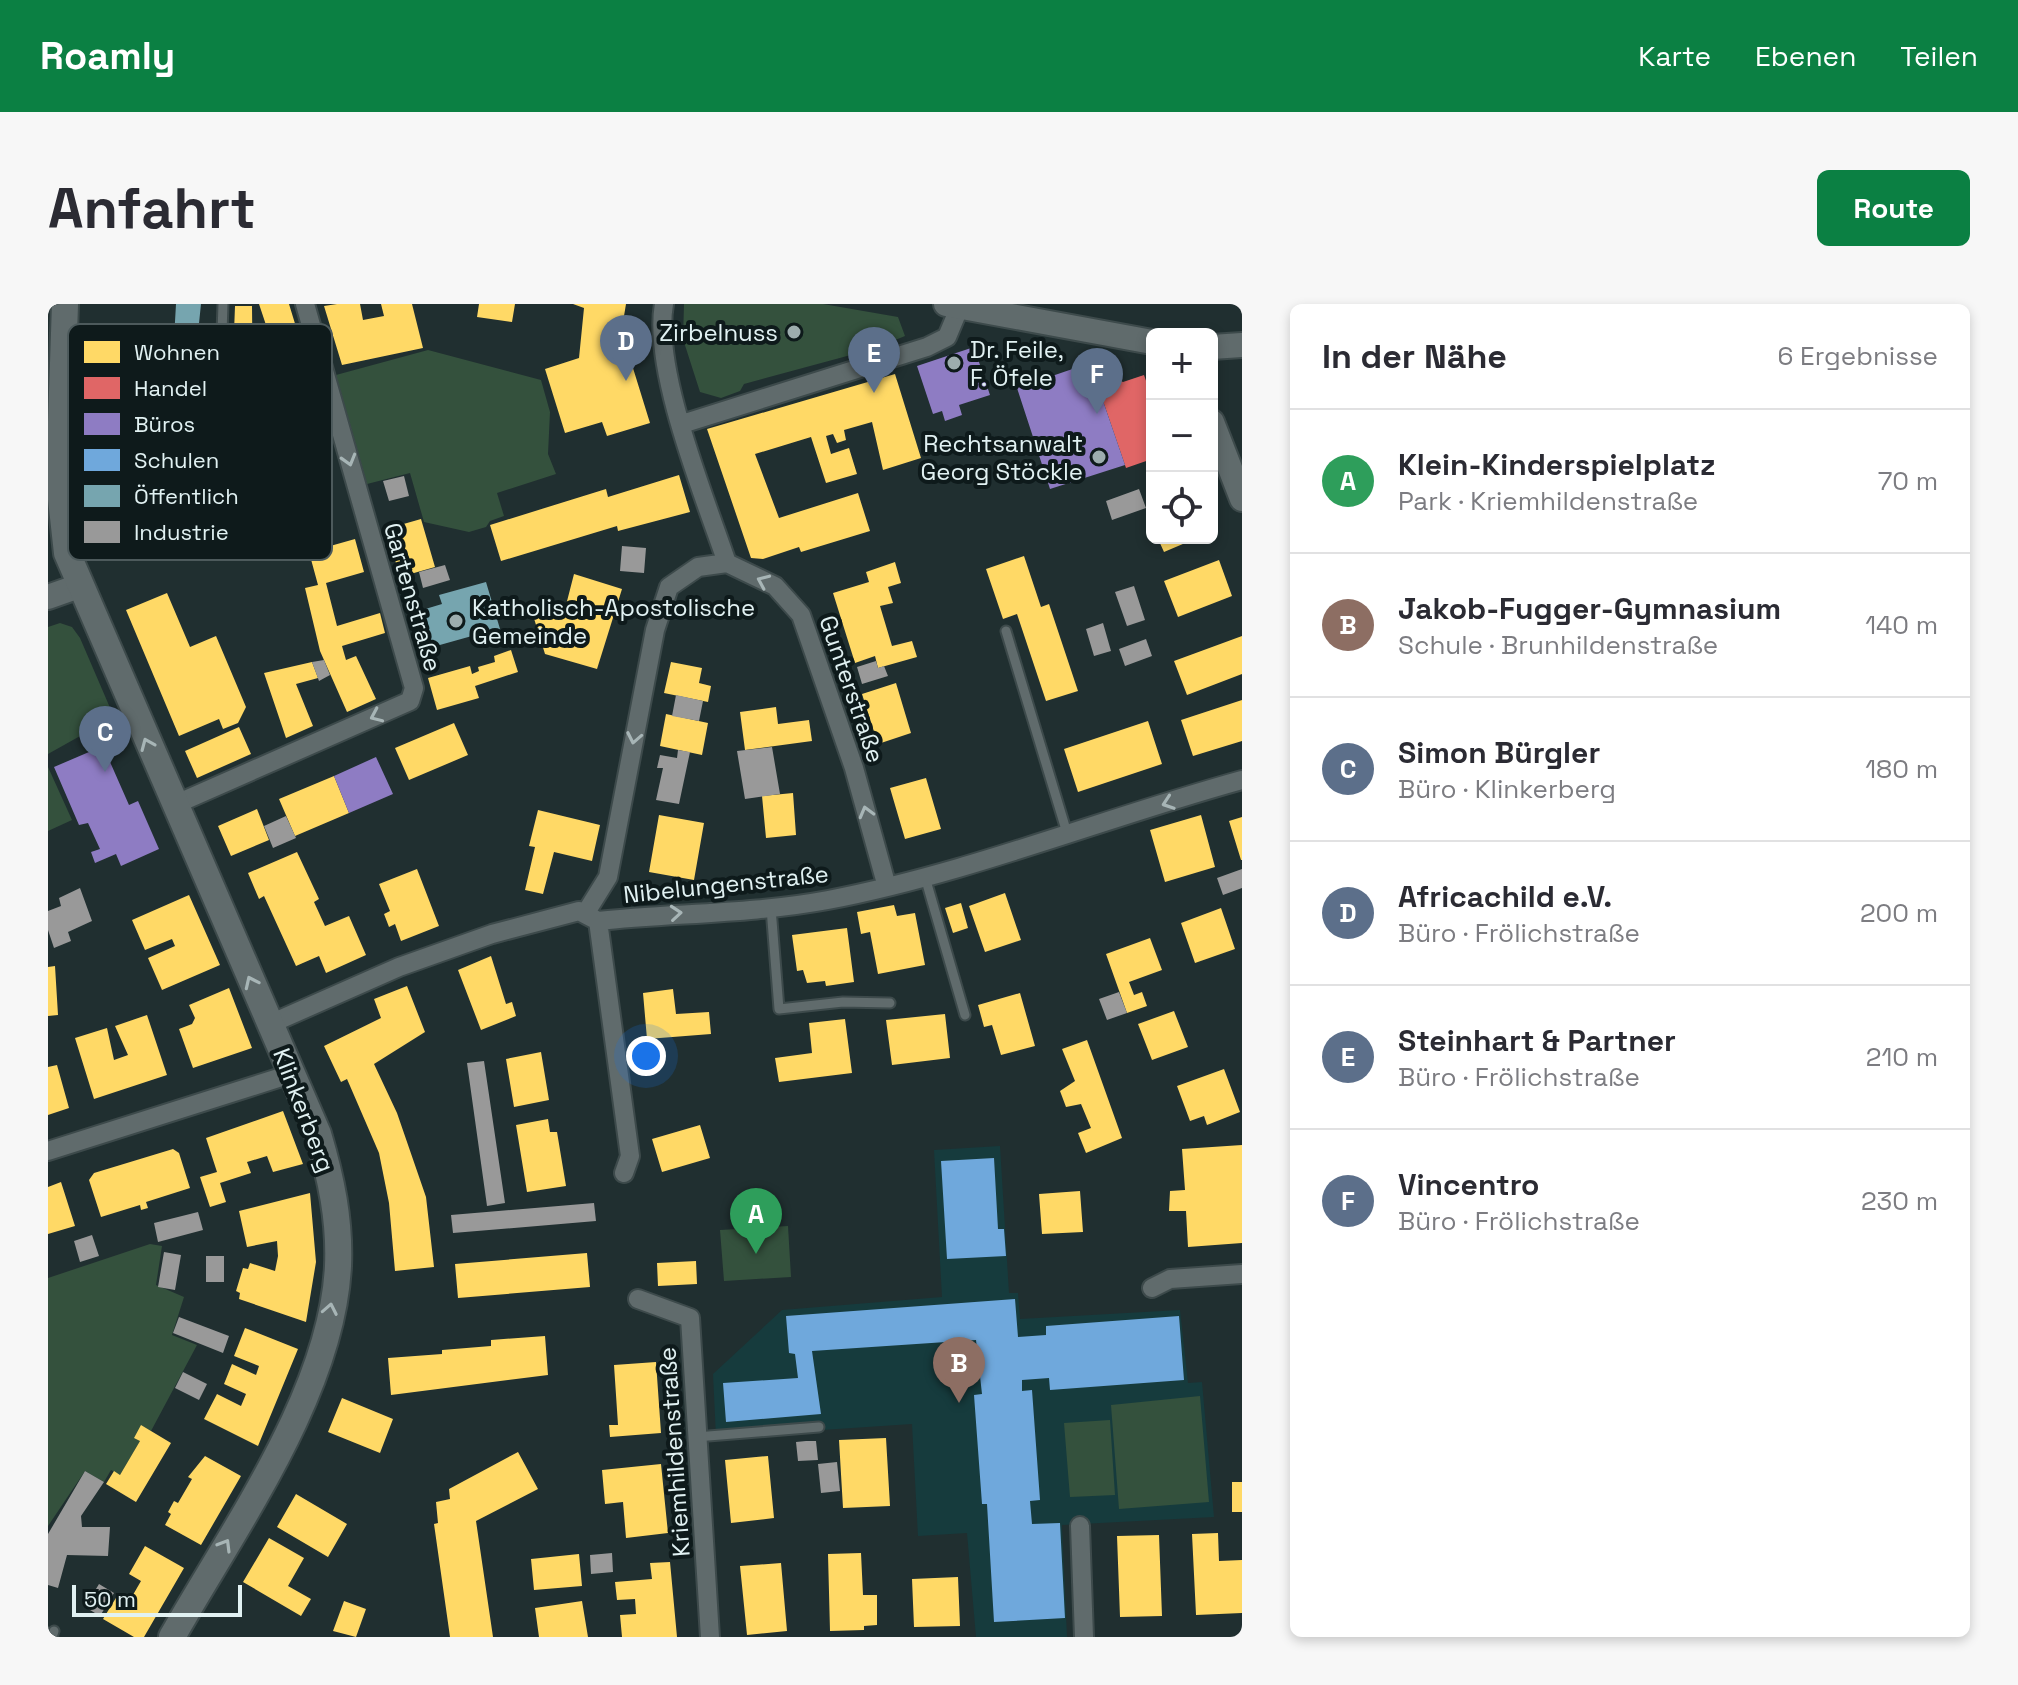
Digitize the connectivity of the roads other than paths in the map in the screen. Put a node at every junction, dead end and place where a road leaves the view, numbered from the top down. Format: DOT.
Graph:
graph roads {
  1 [pos="65,304"];
  2 [pos="223,304"];
  3 [pos="305,304"];
  4 [pos="664,304"];
  5 [pos="953,305"];
  6 [pos="222,324"];
  7 [pos="311,324"];
  8 [pos="1146,341"];
  9 [pos="1242,345"];
  10 [pos="1218,347"];
  11 [pos="332,399"];
  12 [pos="682,424"];
  13 [pos="60,435"];
  14 [pos="68,436"];
  15 [pos="1218,437"];
  16 [pos="1242,499"];
  17 [pos="68,546"];
  18 [pos="72,560"];
  19 [pos="727,563"];
  20 [pos="79,586"];
  21 [pos="48,597"];
  22 [pos="1006,631"];
  23 [pos="1242,780"];
  24 [pos="174,805"];
  25 [pos="1067,833"];
  26 [pos="925,877"];
  27 [pos="887,887"];
  28 [pos="771,908"];
  29 [pos="592,917"];
  30 [pos="890,1003"];
  31 [pos="965,1015"];
  32 [pos="270,1024"];
  33 [pos="291,1074"];
  34 [pos="48,1151"];
  35 [pos="624,1173"];
  36 [pos="1242,1274"];
  37 [pos="1152,1288"];
  38 [pos="638,1299"];
  39 [pos="819,1427"];
  40 [pos="696,1437"];
  41 [pos="1080,1526"];
  42 [pos="172,1637"];
  43 [pos="710,1637"];
  44 [pos="1084,1637"];
  1 -- 13 [label="main road, Klinkerberg"];
  2 -- 6 [label="lane"];
  3 -- 7 [label="street, Gartenstraße, one-way"];
  4 -- 12 [label="street"];
  5 -- 8 [label="street"];
  5 -- 12 [label="street"];
  9 -- 10 [label="street"];
  11 -- 24 [label="street, Gartenstraße, one-way"];
  12 -- 19 [label="street"];
  13 -- 14 [label="lane"];
  13 -- 17 [label="main road, Klinkerberg"];
  15 -- 16 [label="street"];
  18 -- 20 [label="main road, Klinkerberg"];
  27 -- 19 [label="street, Gunterstraße, one-way"];
  19 -- 29 [label="street, one-way"];
  20 -- 21 [label="street"];
  24 -- 20 [label="main road, Klinkerberg, one-way"];
  22 -- 25 [label="lane"];
  23 -- 25 [label="street, Nibelungenstraße, one-way"];
  32 -- 24 [label="main road, Klinkerberg, one-way"];
  25 -- 26 [label="street, Nibelungenstraße"];
  26 -- 27 [label="street, Nibelungenstraße"];
  26 -- 31 [label="lane"];
  27 -- 28 [label="street, Nibelungenstraße"];
  29 -- 28 [label="street, Nibelungenstraße, one-way"];
  28 -- 30 [label="lane"];
  29 -- 32 [label="street, Nibelungenstraße"];
  29 -- 35 [label="street"];
  32 -- 33 [label="main road, Klinkerberg"];
  33 -- 34 [label="street"];
  42 -- 33 [label="main road, Klinkerberg, one-way"];
  36 -- 37 [label="street"];
  38 -- 40 [label="street, Kriemhildenstraße"];
  39 -- 40 [label="lane"];
  40 -- 43 [label="street, Kriemhildenstraße"];
  41 -- 44 [label="street"];
}
